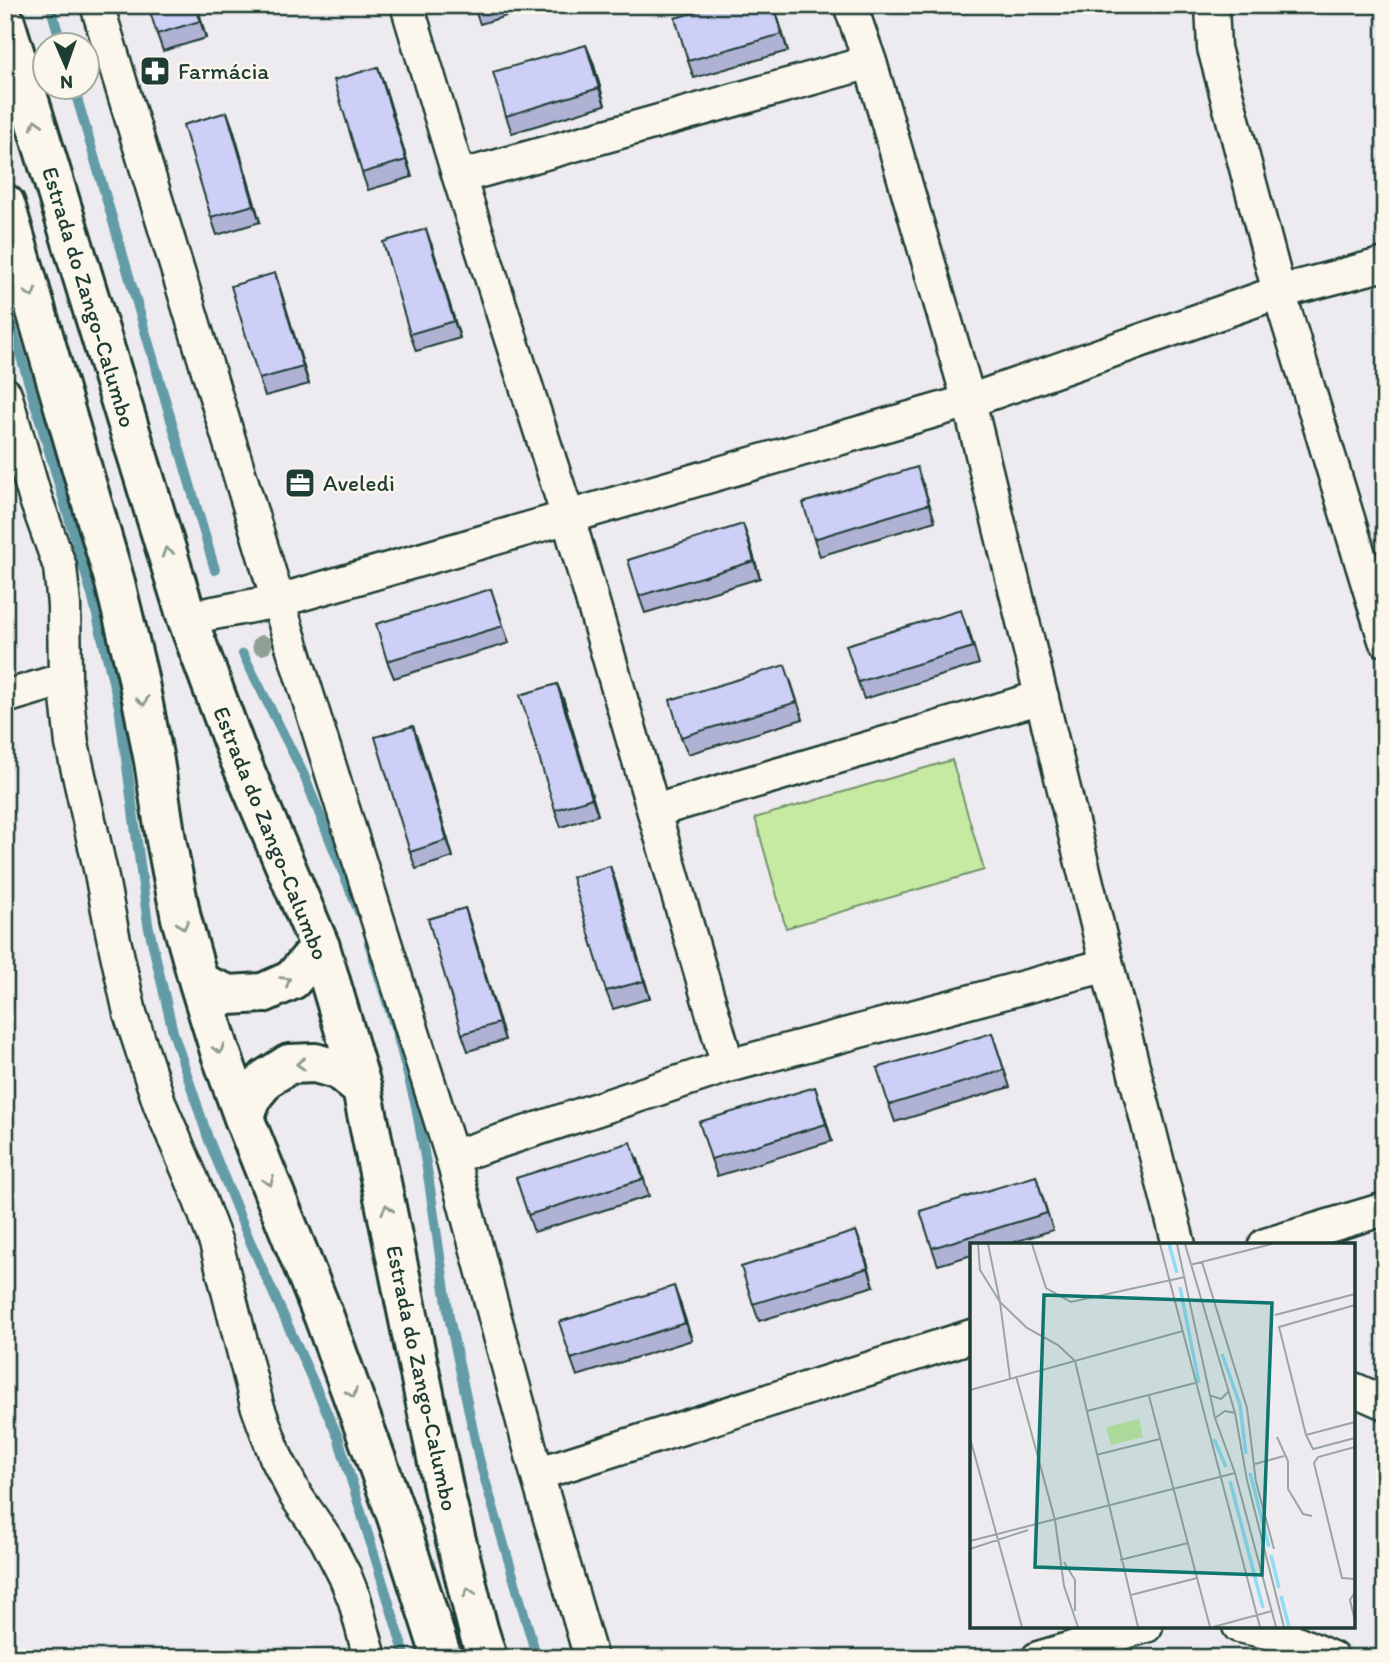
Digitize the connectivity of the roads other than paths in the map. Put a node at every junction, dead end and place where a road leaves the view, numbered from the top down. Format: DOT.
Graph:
graph roads {
  1 [pos="97,5"];
  2 [pos="407,5"];
  3 [pos="850,5"];
  4 [pos="1188,5"];
  5 [pos="1212,5"];
  6 [pos="5,22"];
  7 [pos="1214,48"];
  8 [pos="870,62"];
  9 [pos="460,177"];
  10 [pos="5,204"];
  11 [pos="1385,249"];
  12 [pos="1385,264"];
  13 [pos="1279,292"];
  14 [pos="5,394"];
  15 [pos="969,401"];
  16 [pos="568,517"];
  17 [pos="278,601"];
  18 [pos="187,618"];
  19 [pos="1385,640"];
  20 [pos="65,679"];
  21 [pos="5,697"];
  22 [pos="1042,697"];
  23 [pos="654,811"];
  24 [pos="320,947"];
  25 [pos="1107,965"];
  26 [pos="199,983"];
  27 [pos="728,1066"];
  28 [pos="362,1089"];
  29 [pos="243,1118"];
  30 [pos="452,1157"];
  31 [pos="1385,1209"];
  32 [pos="1178,1243"];
  33 [pos="1272,1243"];
  34 [pos="970,1337"];
  35 [pos="1355,1390"];
  36 [pos="1385,1403"];
  37 [pos="537,1474"];
  38 [pos="1139,1628"];
  39 [pos="1250,1628"];
  40 [pos="370,1658"];
  41 [pos="442,1658"];
  42 [pos="487,1658"];
  43 [pos="591,1658"];
  44 [pos="1038,1658"];
  45 [pos="1332,1658"];
  1 -- 17 [label="street"];
  2 -- 9 [label="street"];
  3 -- 8 [label="street"];
  4 -- 7 [label="street"];
  5 -- 7 [label="street"];
  18 -- 6 [label="main road, Estrada do Zango-Calumbo, one-way"];
  7 -- 13 [label="street"];
  8 -- 9 [label="street"];
  8 -- 15 [label="street"];
  9 -- 16 [label="street"];
  10 -- 26 [label="main road, one-way"];
  11 -- 13 [label="street"];
  12 -- 13 [label="street"];
  13 -- 15 [label="street"];
  13 -- 19 [label="street"];
  14 -- 20 [label="street"];
  15 -- 16 [label="street"];
  15 -- 22 [label="street"];
  16 -- 17 [label="street"];
  16 -- 23 [label="street"];
  17 -- 18 [label="street"];
  17 -- 30 [label="street"];
  18 -- 24 [label="main road, Estrada do Zango-Calumbo"];
  20 -- 21 [label="street"];
  20 -- 40 [label="street"];
  22 -- 23 [label="street"];
  22 -- 25 [label="street"];
  23 -- 27 [label="street"];
  26 -- 24 [label="main road, one-way"];
  24 -- 28 [label="main road, Estrada do Zango-Calumbo"];
  25 -- 27 [label="street"];
  25 -- 32 [label="street"];
  26 -- 29 [label="main road, one-way"];
  27 -- 30 [label="street"];
  28 -- 29 [label="main road, one-way"];
  42 -- 28 [label="main road, Estrada do Zango-Calumbo, one-way"];
  29 -- 41 [label="main road, one-way"];
  30 -- 37 [label="street"];
  31 -- 33 [label="street"];
  34 -- 37 [label="street"];
  35 -- 36 [label="street"];
  37 -- 43 [label="street"];
  38 -- 44 [label="street"];
  39 -- 45 [label="street"];
}
